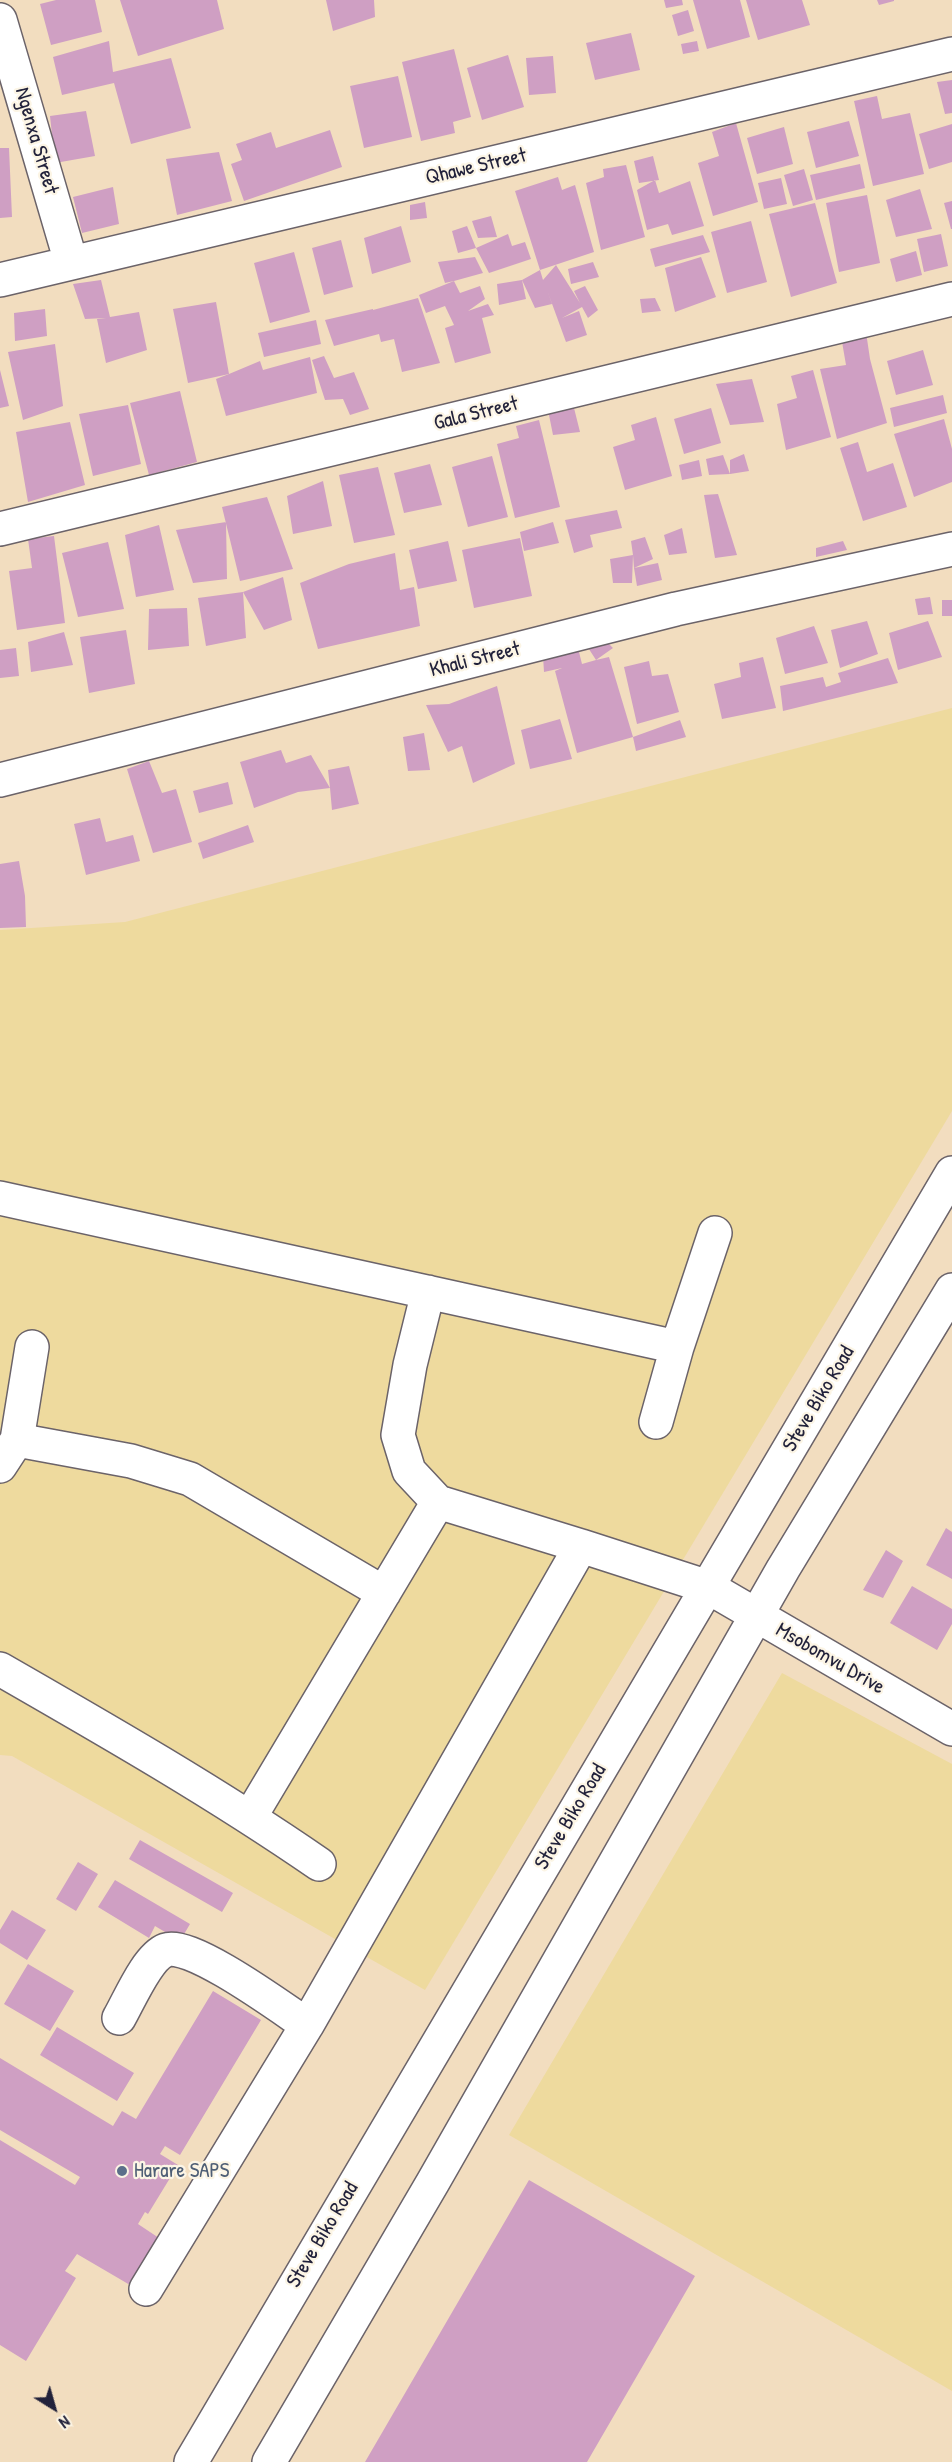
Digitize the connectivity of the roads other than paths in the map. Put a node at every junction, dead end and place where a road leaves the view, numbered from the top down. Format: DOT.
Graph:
graph roads {
  1 [pos="0,20"];
  2 [pos="952,54"];
  3 [pos="71,262"];
  4 [pos="0,280"];
  5 [pos="952,299"];
  6 [pos="0,529"];
  7 [pos="952,549"];
  8 [pos="0,780"];
  9 [pos="952,1173"];
  10 [pos="0,1198"];
  11 [pos="714,1233"];
  12 [pos="952,1290"];
  13 [pos="428,1292"];
  14 [pos="32,1347"];
  15 [pos="677,1347"];
  16 [pos="656,1422"];
  17 [pos="8,1453"];
  18 [pos="438,1502"];
  19 [pos="581,1546"];
  20 [pos="708,1587"];
  21 [pos="384,1593"];
  22 [pos="756,1616"];
  23 [pos="0,1669"];
  24 [pos="952,1729"];
  25 [pos="250,1817"];
  26 [pos="319,1864"];
  27 [pos="119,2018"];
  28 [pos="308,2025"];
  29 [pos="146,2289"];
  30 [pos="191,2462"];
  31 [pos="269,2462"];
  1 -- 3 [label="street, Ngenxa Street"];
  2 -- 3 [label="street, Qhawe Street"];
  3 -- 4 [label="street, Qhawe Street"];
  5 -- 6 [label="street, Gala Street"];
  7 -- 8 [label="street, Khali Street"];
  9 -- 20 [label="street, Steve Biko Road"];
  10 -- 13 [label="street"];
  11 -- 15 [label="street"];
  12 -- 22 [label="street"];
  13 -- 15 [label="street"];
  13 -- 18 [label="street"];
  14 -- 17 [label="street"];
  15 -- 16 [label="street"];
  17 -- 21 [label="street"];
  18 -- 19 [label="street, Msobomvu Drive"];
  18 -- 21 [label="street"];
  19 -- 20 [label="street, Msobomvu Drive"];
  19 -- 28 [label="street"];
  20 -- 22 [label="street, Msobomvu Drive"];
  20 -- 30 [label="street, Steve Biko Road"];
  21 -- 25 [label="street"];
  22 -- 24 [label="street, Msobomvu Drive"];
  22 -- 31 [label="street"];
  23 -- 25 [label="street"];
  25 -- 26 [label="street"];
  27 -- 28 [label="street"];
  28 -- 29 [label="street"];
}
